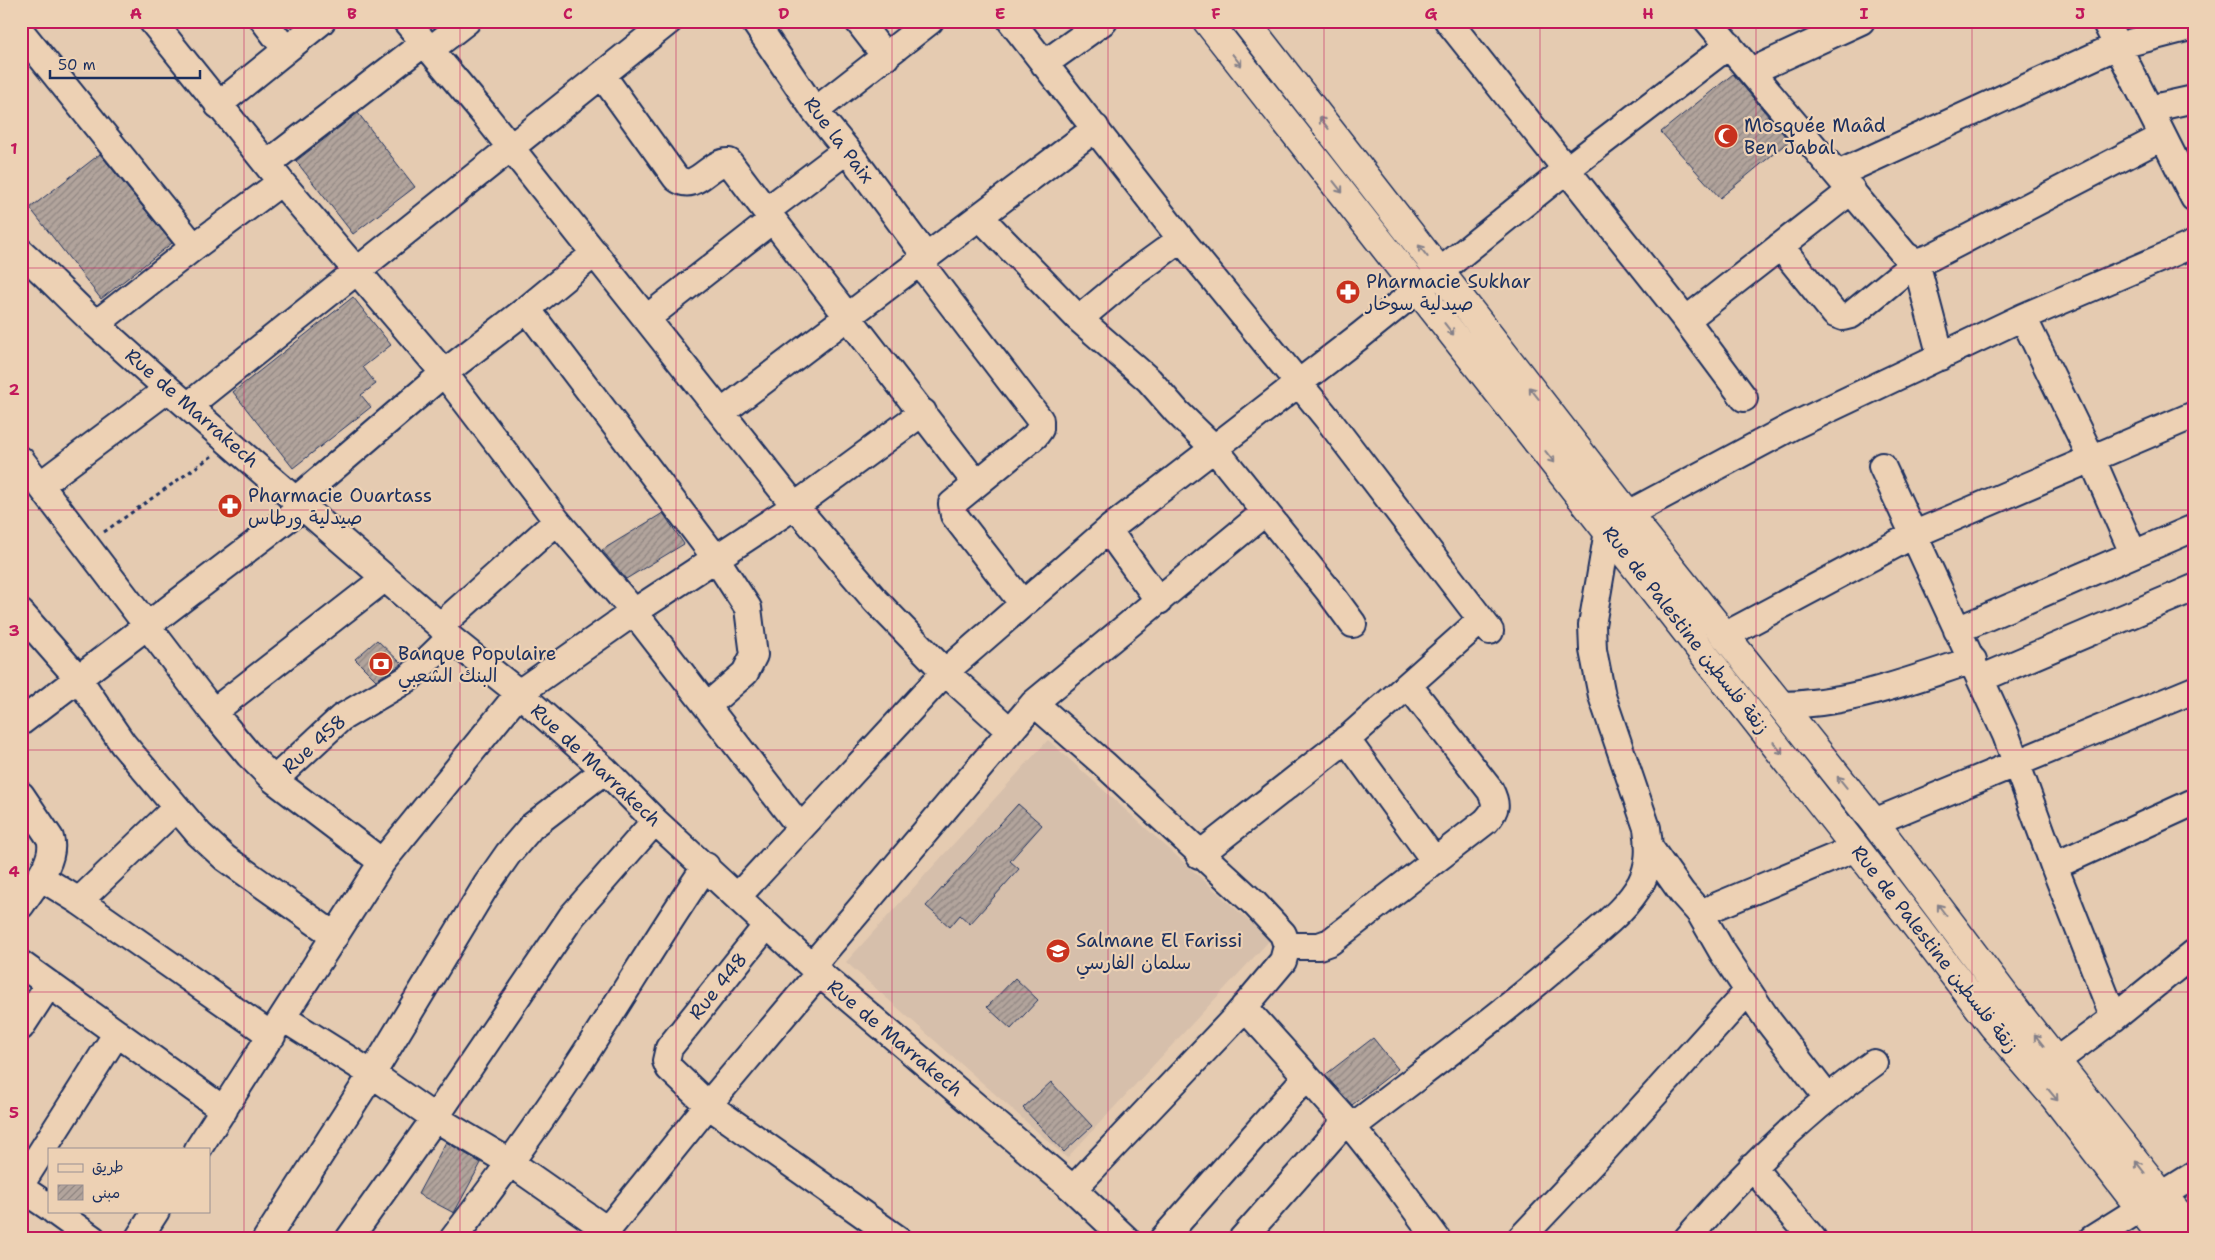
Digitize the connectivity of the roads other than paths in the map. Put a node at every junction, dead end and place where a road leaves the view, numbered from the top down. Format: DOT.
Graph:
graph roads {
  1 [pos="152,21"];
  2 [pos="264,21"];
  3 [pos="322,21"];
  4 [pos="406,21"];
  5 [pos="467,21"];
  6 [pos="669,21"];
  7 [pos="754,21"];
  8 [pos="858,21"];
  9 [pos="930,21"];
  10 [pos="1011,21"];
  11 [pos="1104,21"];
  12 [pos="1207,21"];
  13 [pos="1245,21"];
  14 [pos="1448,21"];
  15 [pos="1708,21"];
  16 [pos="1861,21"];
  17 [pos="2105,21"];
  18 [pos="2194,26"];
  19 [pos="21,32"];
  20 [pos="1729,45"];
  21 [pos="2117,46"];
  22 [pos="427,47"];
  23 [pos="286,50"];
  24 [pos="886,57"];
  25 [pos="1044,64"];
  26 [pos="1752,71"];
  27 [pos="602,75"];
  28 [pos="2194,99"];
  29 [pos="218,105"];
  30 [pos="2149,110"];
  31 [pos="815,112"];
  32 [pos="1096,128"];
  33 [pos="2162,137"];
  34 [pos="511,148"];
  35 [pos="847,150"];
  36 [pos="1566,170"];
  37 [pos="274,173"];
  38 [pos="1845,182"];
  39 [pos="2192,190"];
  40 [pos="769,215"];
  41 [pos="980,217"];
  42 [pos="1181,239"];
  43 [pos="2194,244"];
  44 [pos="1780,246"];
  45 [pos="194,247"];
  46 [pos="595,253"];
  47 [pos="924,260"];
  48 [pos="24,261"];
  49 [pos="1916,262"];
  50 [pos="357,271"];
  51 [pos="1440,272"];
  52 [pos="1418,289"];
  53 [pos="527,309"];
  54 [pos="846,316"];
  55 [pos="2023,317"];
  56 [pos="647,318"];
  57 [pos="1079,319"];
  58 [pos="1686,320"];
  59 [pos="96,324"];
  60 [pos="1940,356"];
  61 [pos="444,373"];
  62 [pos="1298,383"];
  63 [pos="168,389"];
  64 [pos="1744,398"];
  65 [pos="188,406"];
  66 [pos="721,412"];
  67 [pos="923,412"];
  68 [pos="2194,415"];
  69 [pos="1214,448"];
  70 [pos="2091,457"];
  71 [pos="21,460"];
  72 [pos="1882,466"];
  73 [pos="976,483"];
  74 [pos="40,485"];
  75 [pos="300,502"];
  76 [pos="795,506"];
  77 [pos="1264,513"];
  78 [pos="558,521"];
  79 [pos="1618,522"];
  80 [pos="2194,528"];
  81 [pos="1108,530"];
  82 [pos="1915,534"];
  83 [pos="2133,554"];
  84 [pos="715,558"];
  85 [pos="385,578"];
  86 [pos="2194,588"];
  87 [pos="1159,601"];
  88 [pos="1023,604"];
  89 [pos="634,612"];
  90 [pos="21,613"];
  91 [pos="148,624"];
  92 [pos="1353,624"];
  93 [pos="1957,630"];
  94 [pos="445,632"];
  95 [pos="1724,636"];
  96 [pos="1977,669"];
  97 [pos="945,672"];
  98 [pos="78,678"];
  99 [pos="1409,686"];
  100 [pos="2194,690"];
  101 [pos="520,693"];
  102 [pos="1034,703"];
  103 [pos="1779,705"];
  104 [pos="707,706"];
  105 [pos="213,712"];
  106 [pos="21,722"];
  107 [pos="1010,731"];
  108 [pos="1346,739"];
  109 [pos="2018,764"];
  110 [pos="605,770"];
  111 [pos="274,780"];
  112 [pos="21,795"];
  113 [pos="2194,802"];
  114 [pos="176,808"];
  115 [pos="655,821"];
  116 [pos="1874,822"];
  117 [pos="800,827"];
  118 [pos="1650,848"];
  119 [pos="1856,848"];
  120 [pos="1199,855"];
  121 [pos="1434,860"];
  122 [pos="382,862"];
  123 [pos="706,866"];
  124 [pos="2054,866"];
  125 [pos="40,877"];
  126 [pos="738,896"];
  127 [pos="79,901"];
  128 [pos="21,905"];
  129 [pos="1700,913"];
  130 [pos="767,925"];
  131 [pos="335,936"];
  132 [pos="1287,946"];
  133 [pos="2194,953"];
  134 [pos="21,964"];
  135 [pos="816,969"];
  136 [pos="49,984"];
  137 [pos="1748,991"];
  138 [pos="1244,1008"];
  139 [pos="2114,1018"];
  140 [pos="21,1026"];
  141 [pos="277,1027"];
  142 [pos="117,1033"];
  143 [pos="2056,1061"];
  144 [pos="1874,1063"];
  145 [pos="372,1074"];
  146 [pos="1306,1078"];
  147 [pos="1827,1097"];
  148 [pos="708,1105"];
  149 [pos="224,1110"];
  150 [pos="434,1118"];
  151 [pos="1349,1124"];
  152 [pos="199,1148"];
  153 [pos="511,1163"];
  154 [pos="1752,1167"];
  155 [pos="2194,1176"];
  156 [pos="21,1184"];
  157 [pos="21,1188"];
  158 [pos="1073,1189"];
  159 [pos="2152,1202"];
  160 [pos="48,1206"];
  161 [pos="55,1212"];
  162 [pos="155,1212"];
  163 [pos="2194,1232"];
  164 [pos="603,1234"];
  165 [pos="93,1239"];
  166 [pos="138,1239"];
  167 [pos="266,1239"];
  168 [pos="349,1239"];
  169 [pos="453,1239"];
  170 [pos="898,1239"];
  171 [pos="1126,1239"];
  172 [pos="1163,1239"];
  173 [pos="1242,1239"];
  174 [pos="1437,1239"];
  175 [pos="1520,1239"];
  176 [pos="1687,1239"];
  177 [pos="1814,1239"];
  178 [pos="2092,1239"];
  179 [pos="2164,1239"];
  1 -- 29 [label="street"];
  2 -- 23 [label="street"];
  3 -- 23 [label="street"];
  4 -- 22 [label="street"];
  5 -- 22 [label="street"];
  6 -- 27 [label="street"];
  7 -- 31 [label="street, Rue la Paix"];
  8 -- 24 [label="street"];
  9 -- 24 [label="street"];
  10 -- 25 [label="street"];
  11 -- 25 [label="street"];
  12 -- 52 [label="main road, Rue de Palestine زنقة فلسطين, one-way"];
  51 -- 13 [label="main road, Rue de Palestine زنقة فلسطين, one-way"];
  14 -- 36 [label="street"];
  15 -- 20 [label="street"];
  16 -- 26 [label="street"];
  17 -- 21 [label="street"];
  18 -- 21 [label="street"];
  19 -- 45 [label="street"];
  20 -- 26 [label="street"];
  20 -- 36 [label="street"];
  21 -- 30 [label="street"];
  21 -- 38 [label="street"];
  22 -- 34 [label="street"];
  22 -- 37 [label="street"];
  23 -- 29 [label="street"];
  24 -- 31 [label="street"];
  25 -- 32 [label="street"];
  26 -- 38 [label="street"];
  27 -- 34 [label="street"];
  27 -- 40 [label="street"];
  28 -- 30 [label="street"];
  29 -- 37 [label="street"];
  30 -- 33 [label="street"];
  31 -- 35 [label="street, Rue la Paix"];
  32 -- 41 [label="street"];
  32 -- 42 [label="street"];
  33 -- 39 [label="street"];
  33 -- 49 [label="street"];
  34 -- 46 [label="street"];
  34 -- 50 [label="street"];
  35 -- 40 [label="street"];
  35 -- 47 [label="street, Rue la Paix"];
  36 -- 51 [label="street"];
  36 -- 58 [label="street"];
  37 -- 45 [label="street"];
  37 -- 50 [label="street"];
  38 -- 44 [label="street"];
  38 -- 49 [label="street"];
  40 -- 54 [label="street"];
  40 -- 56 [label="street"];
  41 -- 47 [label="street"];
  41 -- 57 [label="street"];
  42 -- 57 [label="street"];
  42 -- 62 [label="street"];
  43 -- 55 [label="street"];
  44 -- 49 [label="street"];
  44 -- 58 [label="street"];
  45 -- 59 [label="street"];
  46 -- 53 [label="street"];
  46 -- 56 [label="street"];
  47 -- 54 [label="street"];
  47 -- 73 [label="street, Rue la Paix"];
  48 -- 59 [label="street, Rue de Marrakech"];
  49 -- 60 [label="street"];
  50 -- 61 [label="street"];
  50 -- 65 [label="street"];
  51 -- 52 [label="street"];
  79 -- 51 [label="main road, Rue de Palestine زنقة فلسطين, one-way"];
  52 -- 62 [label="street"];
  52 -- 79 [label="main road, Rue de Palestine زنقة فلسطين, one-way"];
  53 -- 61 [label="street"];
  53 -- 84 [label="street"];
  54 -- 66 [label="street"];
  54 -- 67 [label="street"];
  55 -- 60 [label="street"];
  55 -- 70 [label="street"];
  56 -- 66 [label="street"];
  57 -- 69 [label="street"];
  58 -- 64 [label="street"];
  59 -- 63 [label="street, Rue de Marrakech"];
  60 -- 79 [label="street"];
  61 -- 75 [label="street"];
  61 -- 78 [label="street"];
  62 -- 69 [label="street"];
  62 -- 99 [label="street"];
  63 -- 65 [label="street, Rue de Marrakech"];
  63 -- 74 [label="street"];
  65 -- 75 [label="street, Rue de Marrakech"];
  66 -- 76 [label="street"];
  67 -- 73 [label="street"];
  67 -- 76 [label="street"];
  68 -- 70 [label="street"];
  69 -- 77 [label="street"];
  69 -- 81 [label="street"];
  70 -- 82 [label="street"];
  70 -- 83 [label="street"];
  71 -- 74 [label="street"];
  72 -- 82 [label="street"];
  73 -- 88 [label="street"];
  74 -- 91 [label="street"];
  75 -- 85 [label="street, Rue de Marrakech"];
  75 -- 91 [label="street"];
  76 -- 84 [label="street"];
  76 -- 97 [label="street"];
  77 -- 87 [label="street"];
  77 -- 92 [label="street"];
  78 -- 89 [label="street"];
  78 -- 94 [label="street, Rue 458"];
  79 -- 95 [label="main road, Rue de Palestine زنقة فلسطين"];
  79 -- 118 [label="street"];
  79 -- 119 [label="main road, Rue de Palestine زنقة فلسطين, one-way"];
  80 -- 83 [label="street"];
  81 -- 87 [label="street"];
  81 -- 88 [label="street"];
  82 -- 93 [label="street"];
  82 -- 95 [label="street"];
  83 -- 93 [label="street"];
  84 -- 89 [label="street"];
  84 -- 104 [label="street"];
  85 -- 94 [label="street, Rue de Marrakech"];
  85 -- 105 [label="street"];
  86 -- 96 [label="street"];
  87 -- 102 [label="street"];
  88 -- 97 [label="street"];
  89 -- 101 [label="street"];
  89 -- 104 [label="street"];
  90 -- 98 [label="street"];
  91 -- 98 [label="street"];
  91 -- 105 [label="street"];
  93 -- 96 [label="street"];
  94 -- 101 [label="street, Rue de Marrakech"];
  94 -- 111 [label="street, Rue 458"];
  95 -- 103 [label="main road, Rue de Palestine زنقة فلسطين"];
  96 -- 103 [label="street"];
  96 -- 109 [label="street"];
  97 -- 107 [label="street"];
  97 -- 117 [label="street"];
  98 -- 106 [label="street"];
  98 -- 114 [label="street"];
  99 -- 108 [label="street"];
  99 -- 121 [label="street"];
  100 -- 109 [label="street"];
  101 -- 110 [label="street, Rue de Marrakech"];
  101 -- 122 [label="street"];
  102 -- 107 [label="street"];
  102 -- 120 [label="street"];
  116 -- 103 [label="main road, Rue de Palestine زنقة فلسطين, one-way"];
  104 -- 117 [label="street"];
  105 -- 111 [label="street"];
  107 -- 135 [label="street"];
  108 -- 120 [label="street"];
  108 -- 121 [label="street"];
  109 -- 116 [label="street"];
  109 -- 124 [label="street"];
  110 -- 115 [label="street, Rue de Marrakech"];
  110 -- 145 [label="street"];
  111 -- 122 [label="street"];
  112 -- 125 [label="street"];
  113 -- 124 [label="street"];
  114 -- 127 [label="street"];
  114 -- 131 [label="street"];
  115 -- 123 [label="street, Rue de Marrakech"];
  115 -- 150 [label="street"];
  143 -- 116 [label="main road, Rue de Palestine زنقة فلسطين, one-way"];
  117 -- 126 [label="street"];
  118 -- 129 [label="street"];
  118 -- 151 [label="street"];
  119 -- 129 [label="street"];
  119 -- 159 [label="main road, Rue de Palestine زنقة فلسطين, one-way"];
  120 -- 132 [label="street"];
  121 -- 132 [label="street"];
  122 -- 131 [label="street"];
  123 -- 126 [label="street, Rue de Marrakech"];
  123 -- 153 [label="street"];
  124 -- 139 [label="street"];
  125 -- 127 [label="street"];
  125 -- 128 [label="street"];
  126 -- 130 [label="street, Rue de Marrakech"];
  127 -- 141 [label="street"];
  129 -- 137 [label="street"];
  130 -- 135 [label="street, Rue de Marrakech"];
  130 -- 148 [label="street, Rue 448"];
  131 -- 141 [label="street"];
  132 -- 138 [label="street"];
  133 -- 139 [label="street"];
  134 -- 136 [label="street"];
  135 -- 148 [label="street"];
  135 -- 158 [label="street, Rue de Marrakech"];
  136 -- 140 [label="street"];
  136 -- 142 [label="street"];
  137 -- 147 [label="street"];
  137 -- 175 [label="street"];
  138 -- 146 [label="street"];
  138 -- 158 [label="street"];
  139 -- 143 [label="street"];
  141 -- 145 [label="street"];
  141 -- 149 [label="street"];
  142 -- 149 [label="street"];
  142 -- 156 [label="street"];
  159 -- 143 [label="main road, Rue de Palestine زنقة فلسطين, one-way"];
  144 -- 147 [label="street"];
  145 -- 150 [label="street"];
  145 -- 167 [label="street"];
  146 -- 151 [label="street"];
  146 -- 172 [label="street"];
  147 -- 154 [label="street"];
  148 -- 164 [label="street"];
  148 -- 170 [label="street"];
  149 -- 152 [label="street"];
  150 -- 153 [label="street"];
  150 -- 168 [label="street"];
  151 -- 173 [label="street"];
  151 -- 174 [label="street"];
  153 -- 164 [label="street"];
  153 -- 169 [label="street"];
  154 -- 176 [label="street"];
  154 -- 177 [label="street"];
  155 -- 159 [label="street"];
  157 -- 160 [label="street"];
  158 -- 171 [label="street, Rue de Marrakech"];
  159 -- 163 [label="main road, Rue de Palestine زنقة فلسطين"];
  159 -- 178 [label="street"];
  159 -- 179 [label="main road, Rue de Palestine زنقة فلسطين"];
  161 -- 165 [label="street"];
  162 -- 166 [label="street"];
}
